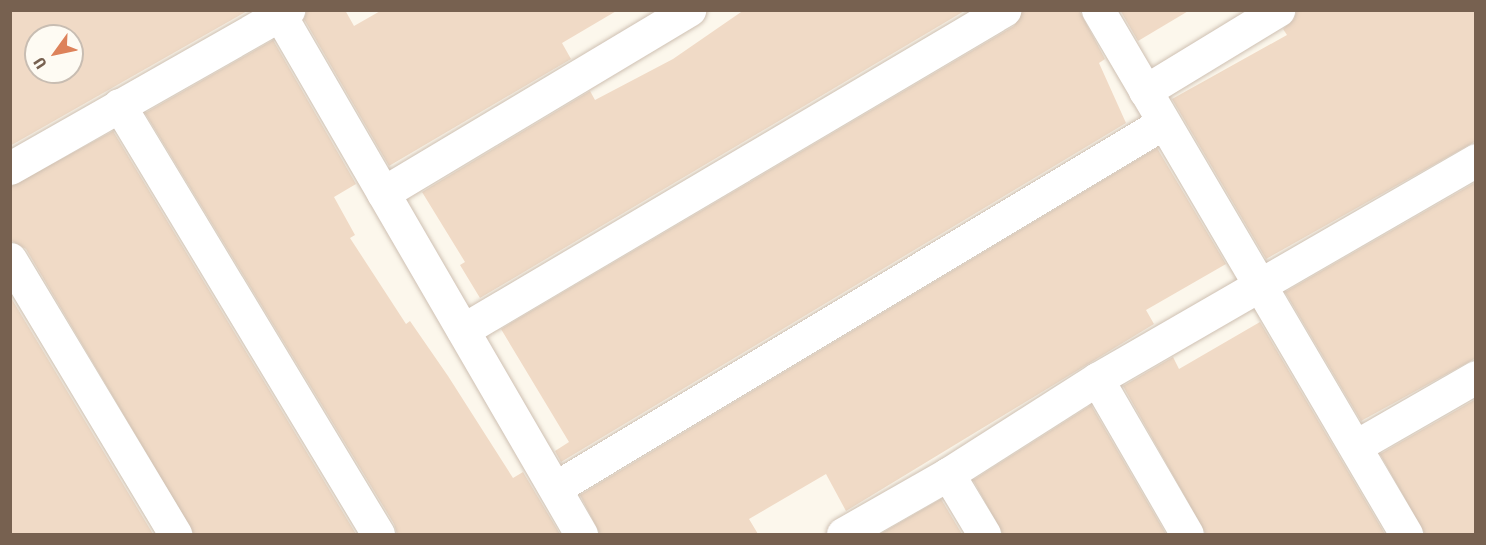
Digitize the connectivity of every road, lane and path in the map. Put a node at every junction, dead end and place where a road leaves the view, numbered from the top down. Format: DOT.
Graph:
graph roads {
  1 [pos="689,10"];
  2 [pos="1004,10"];
  3 [pos="1098,10"];
  4 [pos="1278,10"];
  5 [pos="282,12"];
  6 [pos="1145,91"];
  7 [pos="119,105"];
  8 [pos="1163,123"];
  9 [pos="1476,160"];
  10 [pos="10,168"];
  11 [pos="383,193"];
  12 [pos="10,260"];
  13 [pos="1262,285"];
  14 [pos="462,330"];
  15 [pos="1476,377"];
  16 [pos="1096,379"];
  17 [pos="1356,446"];
  18 [pos="948,474"];
  19 [pos="555,488"];
  20 [pos="175,534"];
  21 [pos="378,534"];
  22 [pos="581,534"];
  23 [pos="843,534"];
  24 [pos="984,534"];
  25 [pos="1187,534"];
  26 [pos="1406,534"];
  1 -- 11 [label="street"];
  2 -- 14 [label="street"];
  3 -- 6 [label="street"];
  4 -- 6 [label="street"];
  5 -- 7 [label="street"];
  5 -- 11 [label="street"];
  6 -- 8 [label="street"];
  7 -- 10 [label="street"];
  7 -- 21 [label="street"];
  8 -- 13 [label="street"];
  8 -- 19 [label="street"];
  9 -- 13 [label="street"];
  11 -- 14 [label="street"];
  12 -- 20 [label="street"];
  13 -- 16 [label="street"];
  13 -- 17 [label="street"];
  14 -- 19 [label="street"];
  15 -- 17 [label="street"];
  16 -- 18 [label="street"];
  16 -- 25 [label="street"];
  17 -- 26 [label="street"];
  18 -- 23 [label="street"];
  18 -- 24 [label="street"];
  19 -- 22 [label="street"];
}
